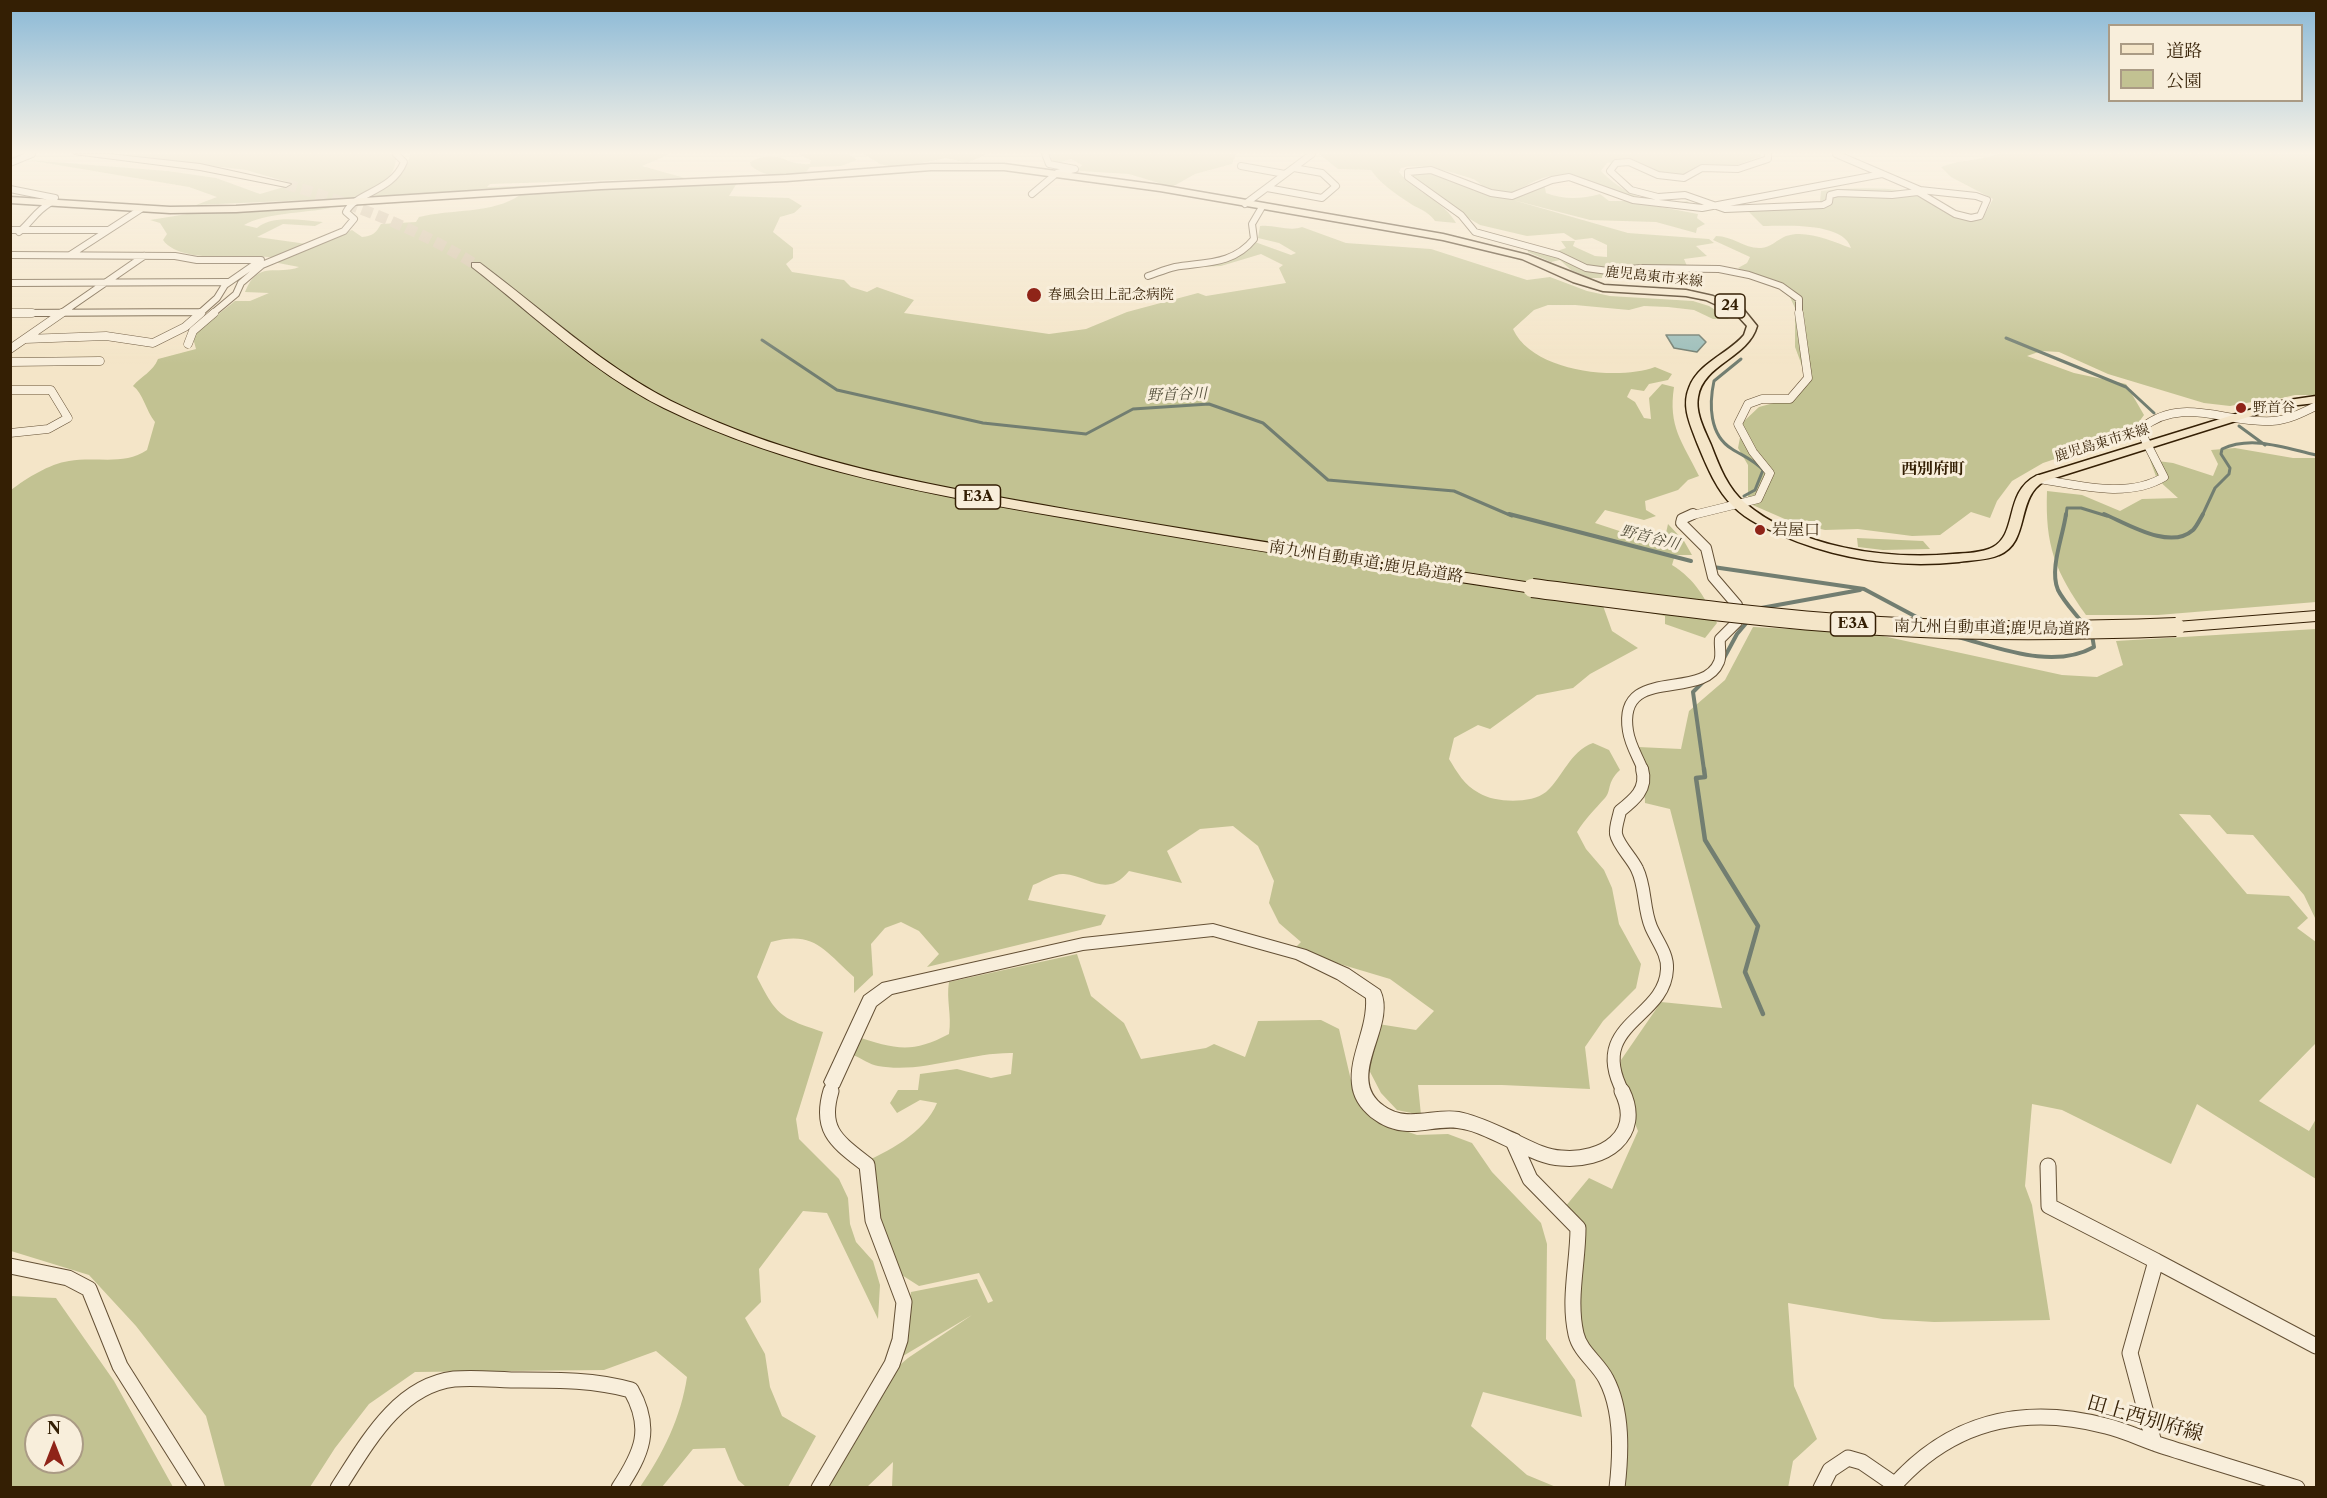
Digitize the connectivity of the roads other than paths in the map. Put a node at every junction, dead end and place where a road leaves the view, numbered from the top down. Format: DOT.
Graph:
graph roads {
  1 [pos="28,224"];
  2 [pos="118,224"];
  3 [pos="352,224"];
  4 [pos="1252,224"];
  5 [pos="1369,224"];
  6 [pos="1468,224"];
  7 [pos="10,230"];
  8 [pos="22,230"];
  9 [pos="108,230"];
  10 [pos="10,237"];
  11 [pos="1536,249"];
  12 [pos="10,255"];
  13 [pos="70,255"];
  14 [pos="144,256"];
  15 [pos="476,264"];
  16 [pos="1544,264"];
  17 [pos="1148,276"];
  18 [pos="228,282"];
  19 [pos="10,283"];
  20 [pos="106,283"];
  21 [pos="63,312"];
  22 [pos="201,312"];
  23 [pos="10,313"];
  24 [pos="25,339"];
  25 [pos="14,344"];
  26 [pos="188,344"];
  27 [pos="10,349"];
  28 [pos="100,361"];
  29 [pos="10,362"];
  30 [pos="10,390"];
  31 [pos="2316,400"];
  32 [pos="2316,406"];
  33 [pos="2230,418"];
  34 [pos="10,432"];
  35 [pos="2147,444"];
  36 [pos="2040,479"];
  37 [pos="1738,503"];
  38 [pos="2316,616"];
  39 [pos="833,1082"];
  40 [pos="1513,1141"];
  41 [pos="2048,1166"];
  42 [pos="2156,1261"];
  43 [pos="10,1266"];
  44 [pos="2316,1346"];
  45 [pos="2154,1443"];
  46 [pos="1893,1486"];
  47 [pos="197,1488"];
  48 [pos="338,1488"];
  49 [pos="619,1488"];
  50 [pos="819,1488"];
  51 [pos="1617,1488"];
  52 [pos="1821,1488"];
  53 [pos="2297,1488"];
  1 -- 8 [label="street"];
  2 -- 9 [label="street"];
  3 -- 26 [label="street"];
  4 -- 17 [label="street"];
  5 -- 16 [label="main road, 鹿児島東市来線 / 24"];
  6 -- 11 [label="street"];
  7 -- 8 [label="street"];
  8 -- 9 [label="street"];
  8 -- 10 [label="street"];
  9 -- 13 [label="street"];
  11 -- 16 [label="street"];
  11 -- 37 [label="street"];
  12 -- 13 [label="street"];
  13 -- 14 [label="street"];
  14 -- 18 [label="street"];
  14 -- 20 [label="street"];
  15 -- 38 [label="highway, 南九州自動車道;鹿児島道路 / E3A, bridge"];
  16 -- 37 [label="main road, 鹿児島東市来線 / 24"];
  18 -- 20 [label="street"];
  18 -- 22 [label="street"];
  19 -- 20 [label="street"];
  20 -- 21 [label="street"];
  21 -- 22 [label="street"];
  21 -- 23 [label="street"];
  21 -- 24 [label="street"];
  22 -- 24 [label="street"];
  24 -- 25 [label="street"];
  25 -- 27 [label="street"];
  28 -- 29 [label="street"];
  30 -- 34 [label="street"];
  31 -- 33 [label="main road, 鹿児島東市来線 / 24"];
  32 -- 33 [label="street"];
  33 -- 35 [label="main road, 鹿児島東市来線 / 24"];
  33 -- 35 [label="street"];
  35 -- 36 [label="main road, 鹿児島東市来線 / 24"];
  35 -- 36 [label="street"];
  36 -- 37 [label="main road, 鹿児島東市来線 / 24"];
  37 -- 40 [label="street"];
  39 -- 40 [label="street"];
  39 -- 50 [label="street"];
  40 -- 51 [label="street"];
  41 -- 42 [label="street"];
  42 -- 44 [label="street"];
  42 -- 45 [label="street"];
  43 -- 47 [label="street"];
  45 -- 46 [label="street, 田上西別府線"];
  45 -- 53 [label="street, 田上西別府線"];
  46 -- 52 [label="street"];
  48 -- 49 [label="street"];
}
